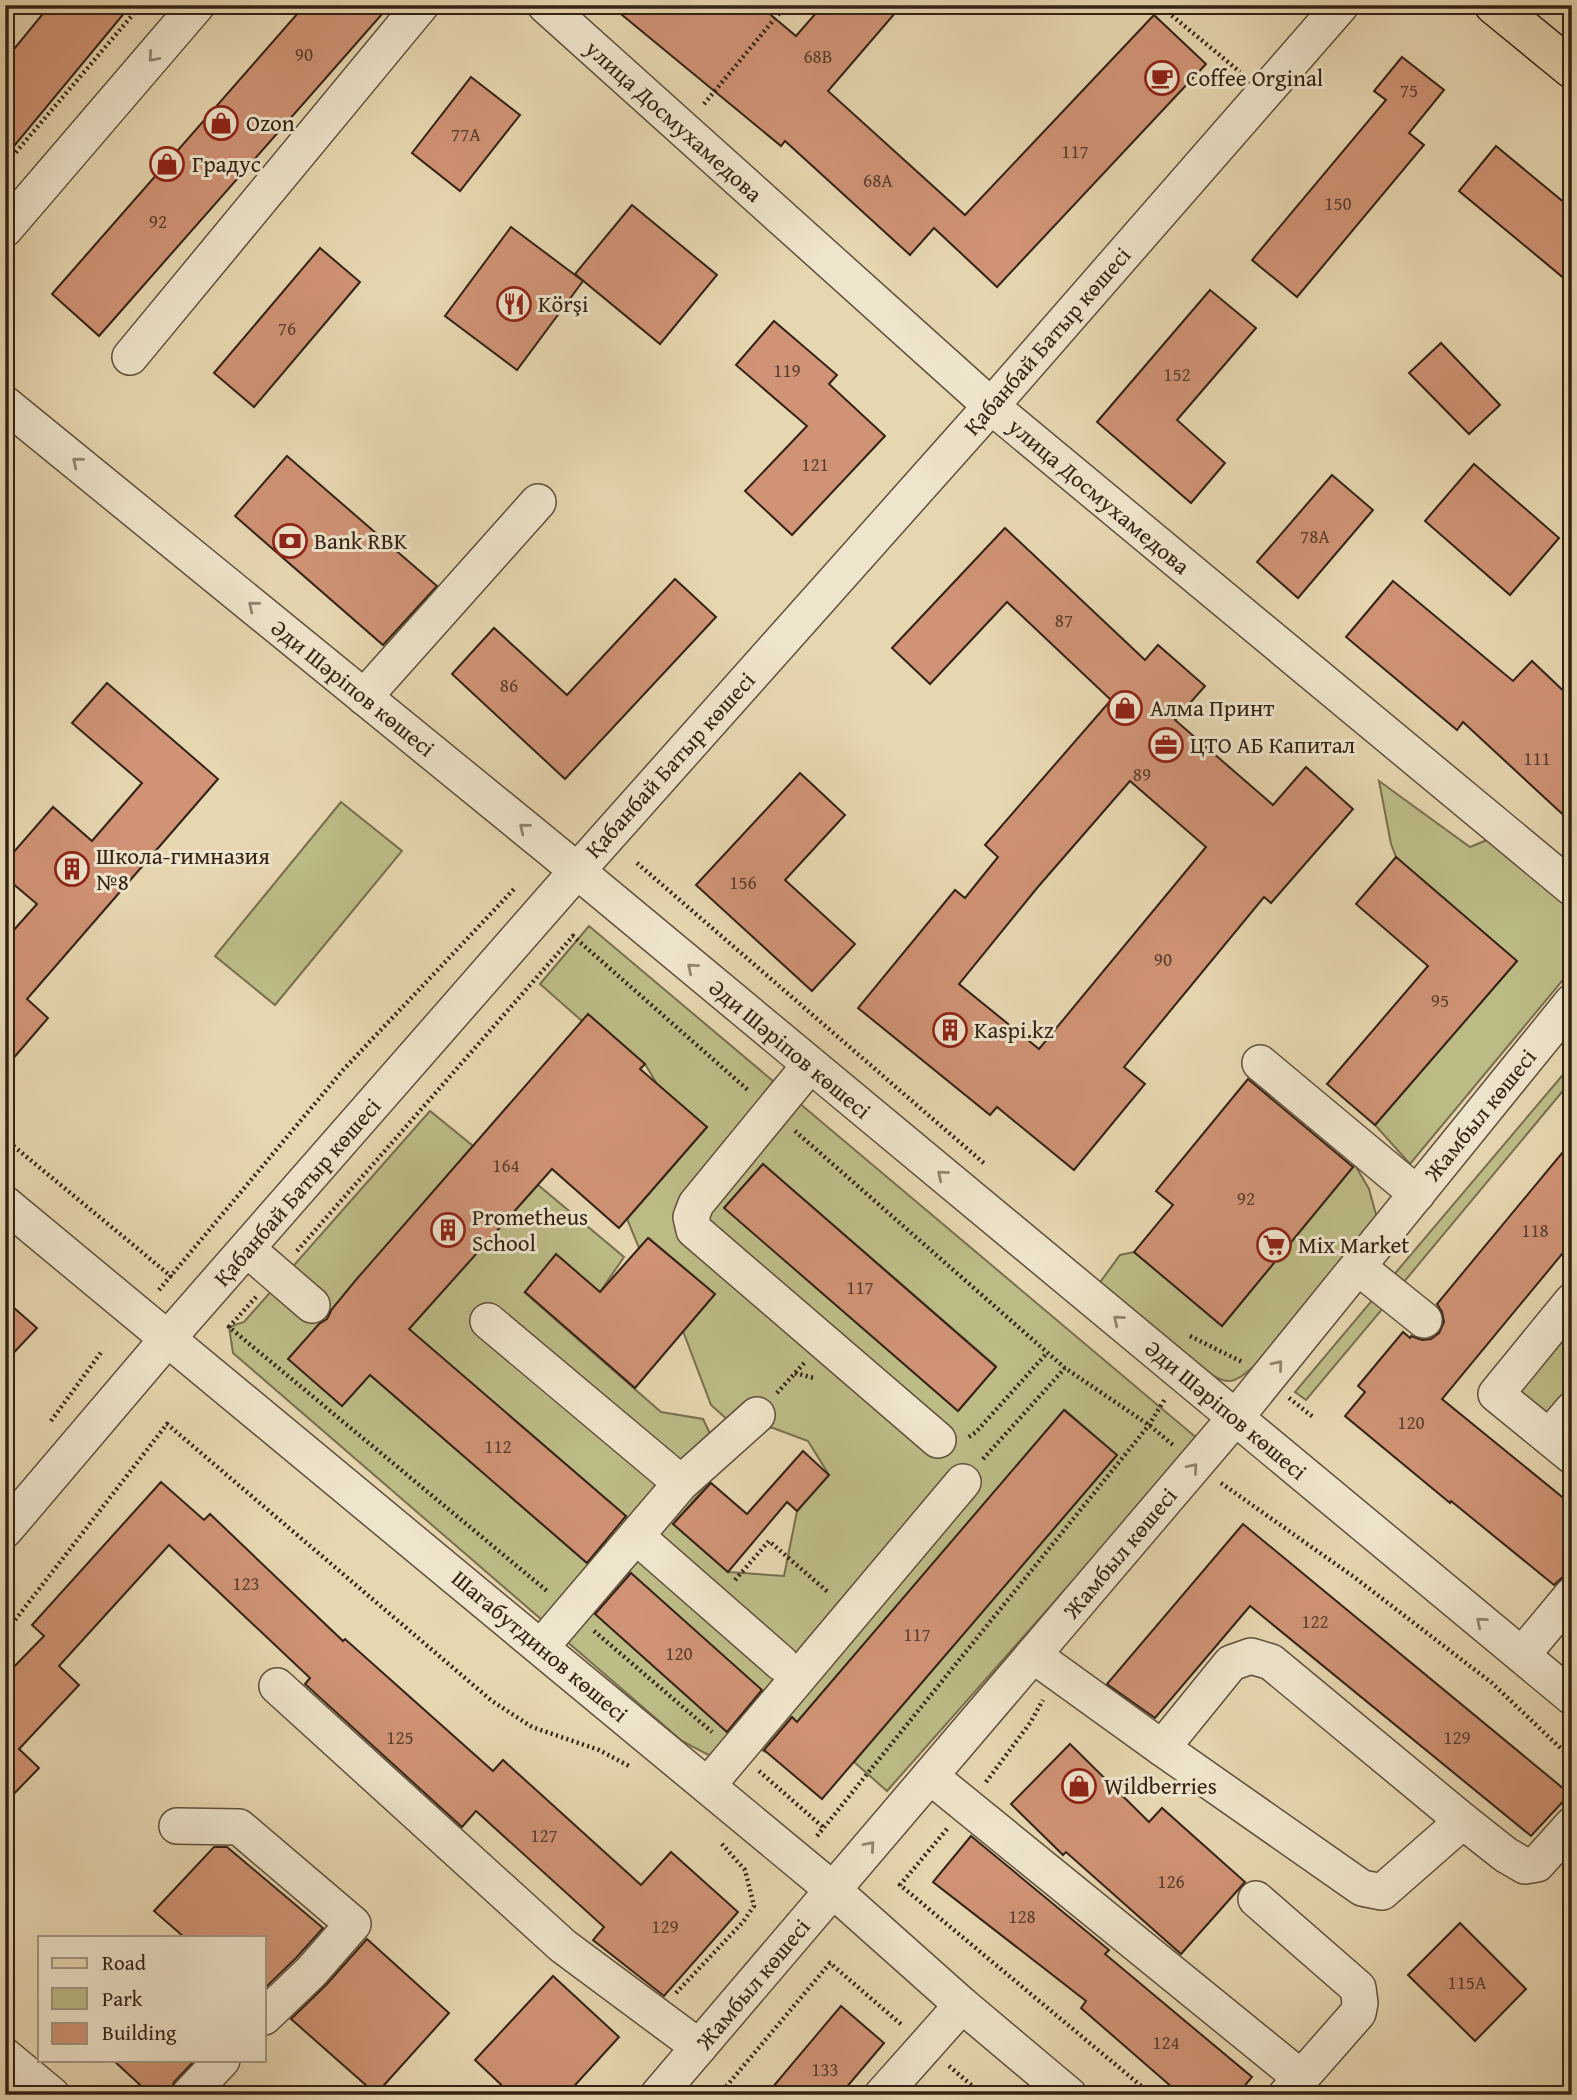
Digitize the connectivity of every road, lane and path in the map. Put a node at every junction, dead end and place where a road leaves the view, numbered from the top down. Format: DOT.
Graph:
graph roads {
  1 [pos="141,5"];
  2 [pos="197,5"];
  3 [pos="421,5"];
  4 [pos="545,5"];
  5 [pos="786,5"];
  6 [pos="1159,5"];
  7 [pos="1341,5"];
  8 [pos="1494,5"];
  9 [pos="1572,69"];
  10 [pos="1264,93"];
  11 [pos="683,129"];
  12 [pos="5,165"];
  13 [pos="5,229"];
  14 [pos="130,356"];
  15 [pos="5,404"];
  16 [pos="991,406"];
  17 [pos="538,502"];
  18 [pos="364,697"];
  19 [pos="637,863"];
  20 [pos="576,872"];
  21 [pos="515,888"];
  22 [pos="1572,888"];
  23 [pos="1572,1002"];
  24 [pos="1260,1063"];
  25 [pos="810,1065"];
  26 [pos="772,1111"];
  27 [pos="5,1139"];
  28 [pos="987,1166"];
  29 [pos="1417,1194"];
  30 [pos="5,1204"];
  31 [pos="247,1249"];
  32 [pos="1358,1266"];
  33 [pos="276,1274"];
  34 [pos="172,1276"];
  35 [pos="158,1291"];
  36 [pos="1572,1301"];
  37 [pos="312,1305"];
  38 [pos="1424,1320"];
  39 [pos="488,1321"];
  40 [pos="1187,1335"];
  41 [pos="169,1338"];
  42 [pos="102,1351"];
  43 [pos="1047,1353"];
  44 [pos="1253,1367"];
  45 [pos="1065,1368"];
  46 [pos="1167,1396"];
  47 [pos="1288,1397"];
  48 [pos="1572,1410"];
  49 [pos="757,1415"];
  50 [pos="1313,1417"];
  51 [pos="1235,1418"];
  52 [pos="50,1424"];
  53 [pos="1149,1425"];
  54 [pos="938,1440"];
  55 [pos="1175,1447"];
  56 [pos="1560,1447"];
  57 [pos="963,1482"];
  58 [pos="681,1483"];
  59 [pos="1224,1485"];
  60 [pos="5,1531"];
  61 [pos="636,1536"];
  62 [pos="1572,1595"];
  63 [pos="714,1605"];
  64 [pos="571,1612"];
  65 [pos="852,1613"];
  66 [pos="5,1633"];
  67 [pos="541,1647"];
  68 [pos="1033,1655"];
  69 [pos="1522,1655"];
  70 [pos="781,1663"];
  71 [pos="277,1686"];
  72 [pos="1572,1697"];
  73 [pos="1162,1748"];
  74 [pos="736,1752"];
  75 [pos="1572,1759"];
  76 [pos="631,1767"];
  77 [pos="930,1776"];
  78 [pos="708,1785"];
  79 [pos="1463,1821"];
  80 [pos="1572,1825"];
  81 [pos="177,1826"];
  82 [pos="719,1840"];
  83 [pos="900,1885"];
  84 [pos="833,1890"];
  85 [pos="1256,1899"];
  86 [pos="962,2005"];
  87 [pos="656,2014"];
  88 [pos="266,2015"];
  89 [pos="926,2046"];
  90 [pos="699,2047"];
  91 [pos="5,2056"];
  92 [pos="220,2062"];
  93 [pos="1293,2086"];
  94 [pos="52,2095"];
  95 [pos="188,2095"];
  96 [pos="658,2095"];
  97 [pos="719,2095"];
  98 [pos="882,2095"];
  99 [pos="984,2095"];
  100 [pos="1069,2095"];
  101 [pos="1153,2095"];
  1 -- 12 [label="path"];
  2 -- 13 [label="street, one-way"];
  3 -- 14 [label="street"];
  4 -- 11 [label="street, улица Досмухамедова"];
  5 -- 11 [label="path"];
  6 -- 10 [label="path"];
  7 -- 10 [label="street, Қабанбай Батыр көшесі"];
  8 -- 9 [label="main road"];
  10 -- 16 [label="street, Қабанбай Батыр көшесі"];
  11 -- 16 [label="street, улица Досмухамедова"];
  18 -- 15 [label="street, Әди Шәріпов көшесі, one-way"];
  16 -- 20 [label="street, Қабанбай Батыр көшесі"];
  16 -- 22 [label="street, улица Досмухамедова"];
  17 -- 18 [label="street"];
  20 -- 18 [label="street, Әди Шәріпов көшесі, one-way"];
  19 -- 28 [label="path"];
  25 -- 20 [label="street, Әди Шәріпов көшесі, one-way"];
  20 -- 31 [label="street, Қабанбай Батыр көшесі"];
  21 -- 34 [label="path"];
  23 -- 29 [label="street, Жамбыл көшесі"];
  24 -- 29 [label="street"];
  25 -- 26 [label="street"];
  51 -- 25 [label="street, Әди Шәріпов көшесі, one-way"];
  26 -- 33 [label="path"];
  26 -- 43 [label="path"];
  26 -- 54 [label="street"];
  27 -- 34 [label="path"];
  29 -- 32 [label="street, Жамбыл көшесі"];
  30 -- 41 [label="street, Шагабутдинов көшесі"];
  31 -- 33 [label="street"];
  31 -- 41 [label="street, Қабанбай Батыр көшесі"];
  32 -- 38 [label="street"];
  51 -- 32 [label="street, Жамбыл көшесі, one-way"];
  33 -- 37 [label="street"];
  33 -- 64 [label="path"];
  34 -- 35 [label="path"];
  36 -- 56 [label="street"];
  39 -- 58 [label="street"];
  40 -- 44 [label="path"];
  41 -- 60 [label="street, Қабанбай Батыр көшесі"];
  41 -- 67 [label="street, Шагабутдинов көшесі"];
  42 -- 52 [label="path"];
  43 -- 45 [label="path"];
  43 -- 54 [label="path"];
  45 -- 53 [label="path"];
  45 -- 57 [label="path"];
  46 -- 53 [label="path"];
  47 -- 50 [label="path"];
  48 -- 56 [label="street"];
  49 -- 58 [label="street"];
  68 -- 51 [label="street, Жамбыл көшесі, one-way"];
  69 -- 51 [label="street, Әди Шәріпов көшесі, one-way"];
  53 -- 55 [label="path"];
  53 -- 74 [label="path"];
  57 -- 65 [label="street"];
  58 -- 61 [label="street"];
  59 -- 75 [label="path"];
  61 -- 63 [label="street"];
  61 -- 64 [label="street"];
  62 -- 69 [label="street"];
  63 -- 65 [label="path"];
  63 -- 70 [label="street"];
  64 -- 67 [label="street"];
  64 -- 74 [label="path"];
  65 -- 74 [label="street"];
  66 -- 76 [label="path"];
  67 -- 78 [label="street, Шагабутдинов көшесі"];
  68 -- 73 [label="street"];
  68 -- 77 [label="street, Жамбыл көшесі"];
  69 -- 72 [label="street, Әди Шәріпов көшесі"];
  71 -- 87 [label="street"];
  73 -- 79 [label="street"];
  73 -- 79 [label="street"];
  74 -- 78 [label="street"];
  84 -- 77 [label="street, Жамбыл көшесі, one-way"];
  77 -- 93 [label="street"];
  78 -- 84 [label="street, Шагабутдинов көшесі"];
  79 -- 80 [label="street"];
  81 -- 88 [label="street"];
  82 -- 87 [label="path"];
  83 -- 101 [label="path"];
  84 -- 86 [label="street, Шагабутдинов көшесі"];
  84 -- 90 [label="street, Жамбыл көшесі"];
  85 -- 93 [label="street"];
  86 -- 89 [label="street"];
  86 -- 100 [label="street, Шагабутдинов көшесі"];
  87 -- 90 [label="street"];
  89 -- 97 [label="path"];
  89 -- 98 [label="street"];
  89 -- 99 [label="path"];
  90 -- 96 [label="street, Жамбыл көшесі"];
  91 -- 94 [label="street"];
  92 -- 95 [label="street"];
}
